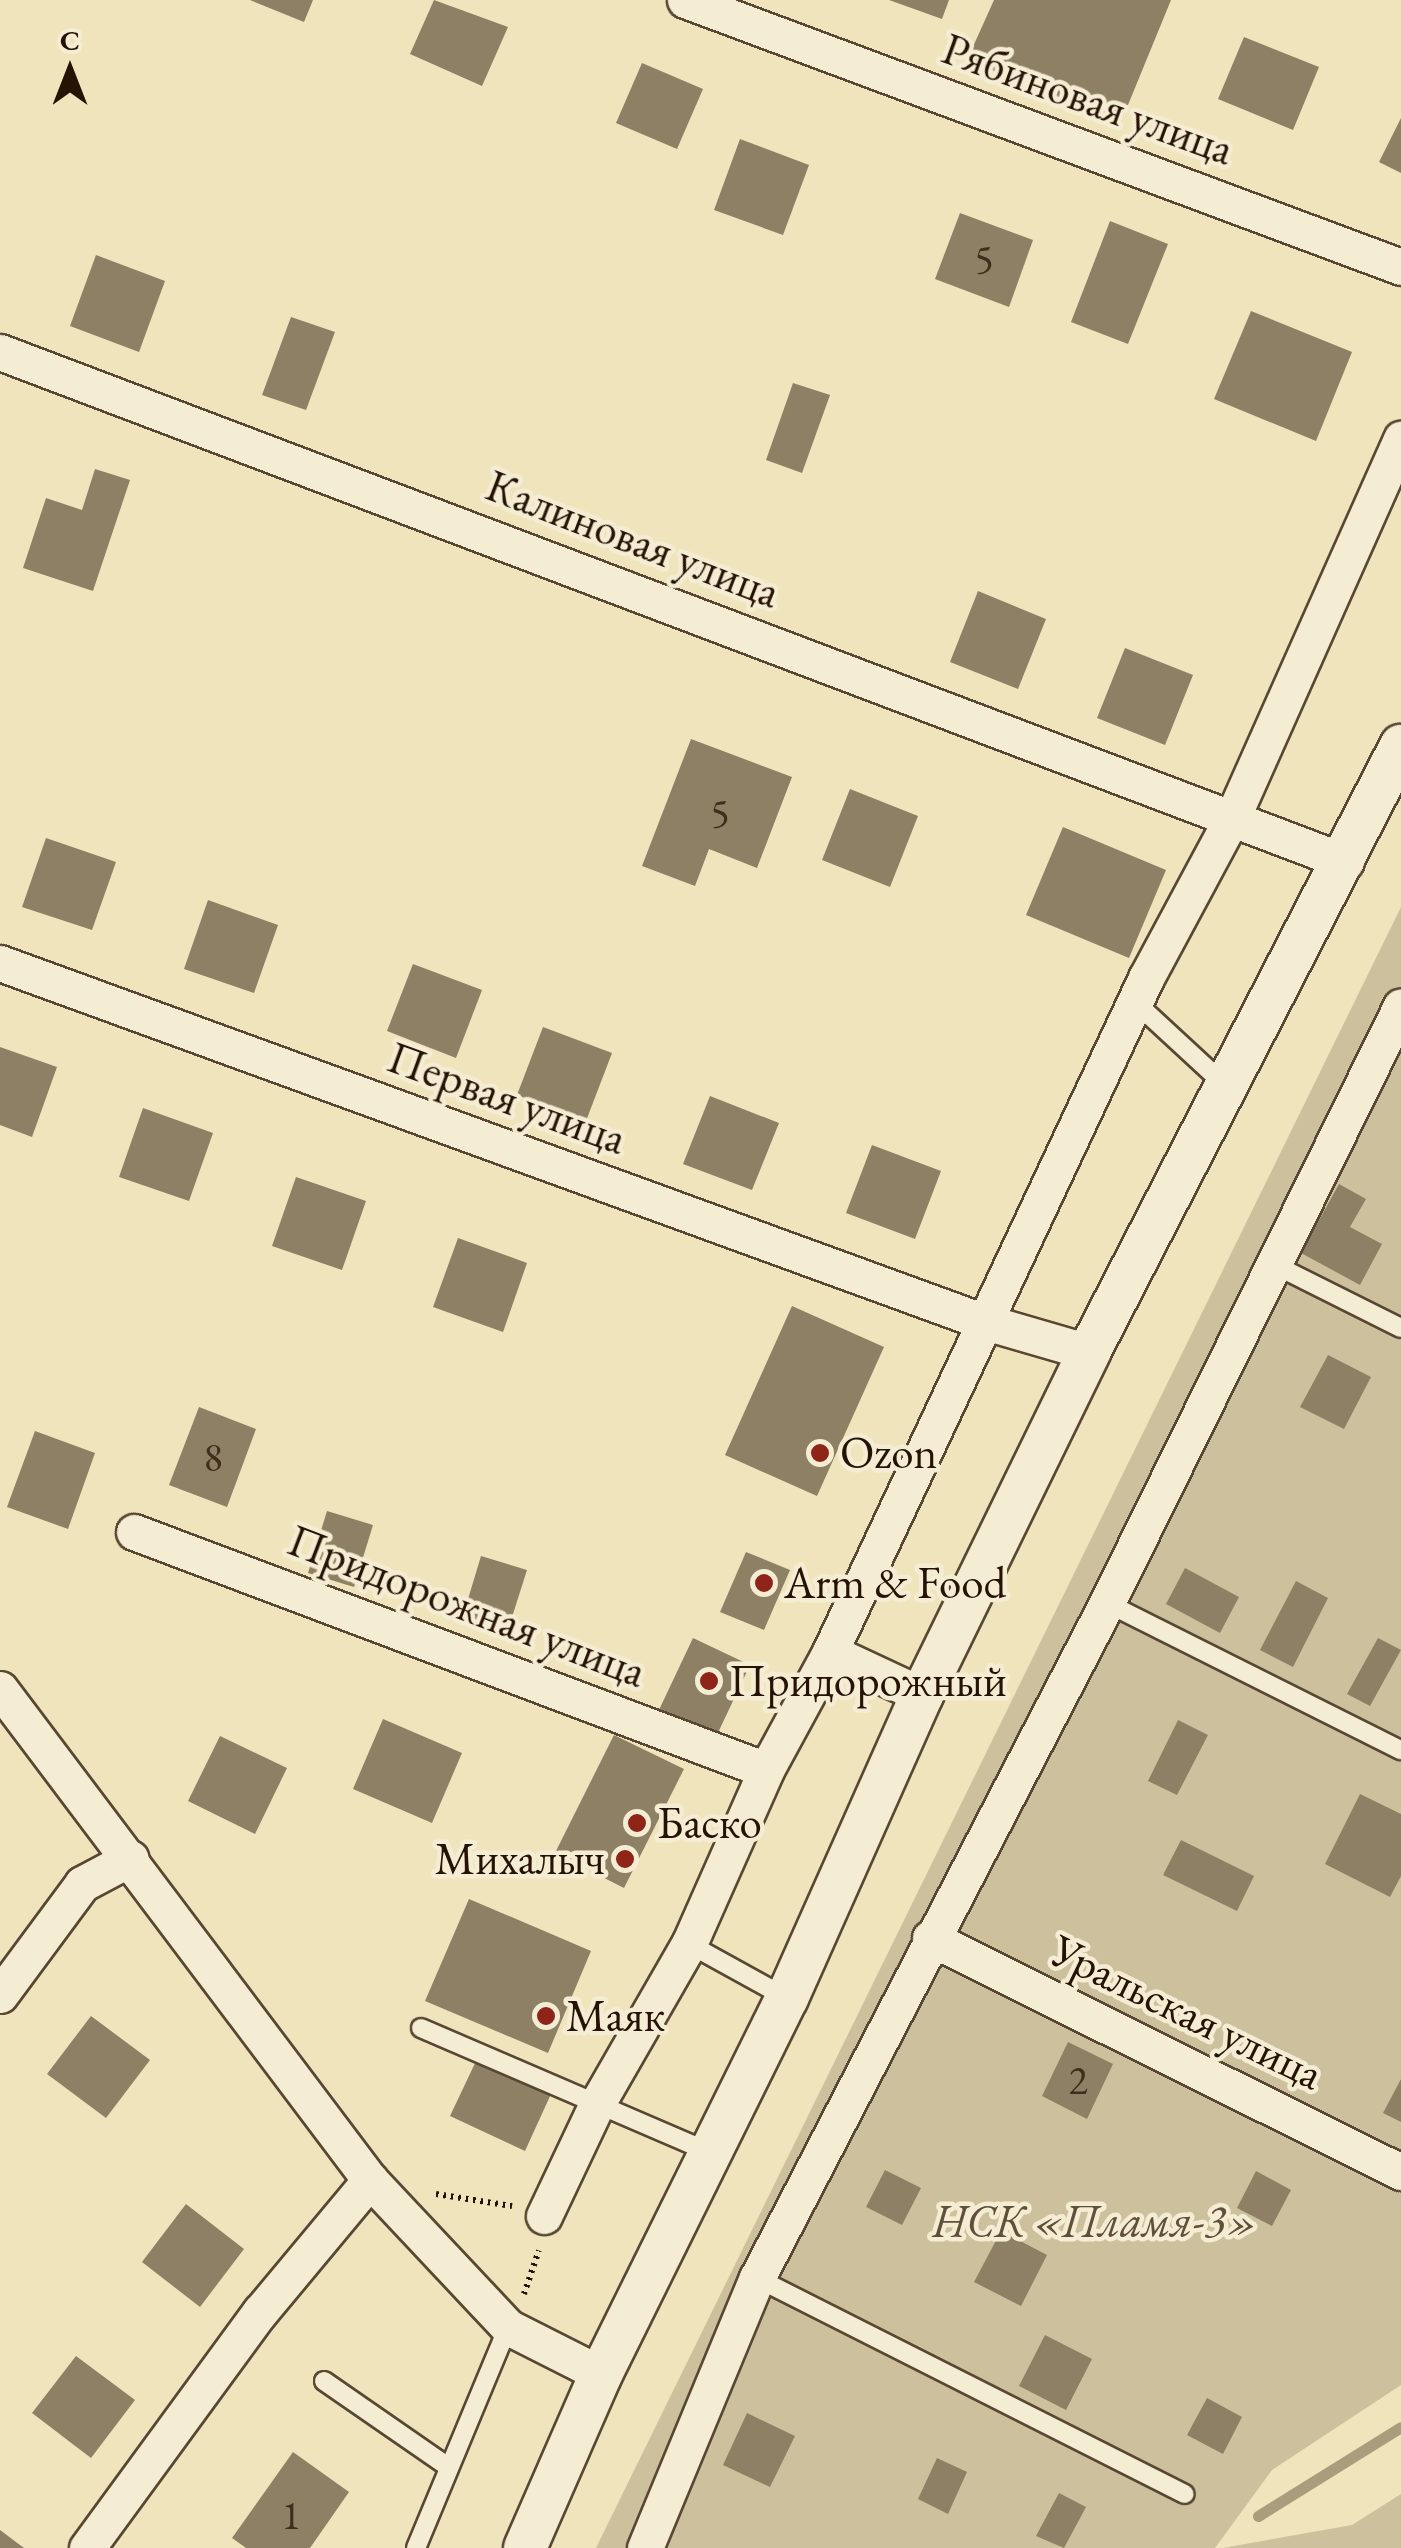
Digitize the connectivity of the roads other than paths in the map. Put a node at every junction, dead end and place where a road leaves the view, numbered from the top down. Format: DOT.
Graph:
graph roads {
  1 [pos="685,0"];
  2 [pos="1401,267"];
  3 [pos="0,352"];
  4 [pos="1401,439"];
  5 [pos="1401,746"];
  6 [pos="1234,814"];
  7 [pos="1346,862"];
  8 [pos="0,964"];
  9 [pos="1135,1002"];
  10 [pos="1401,1006"];
  11 [pos="1228,1087"];
  12 [pos="1270,1263"];
  13 [pos="982,1321"];
  14 [pos="1401,1328"];
  15 [pos="1089,1352"];
  16 [pos="134,1532"];
  17 [pos="1107,1602"];
  18 [pos="830,1652"];
  19 [pos="0,1689"];
  20 [pos="922,1695"];
  21 [pos="1401,1750"];
  22 [pos="766,1770"];
  23 [pos="131,1858"];
  24 [pos="930,1938"];
  25 [pos="689,1944"];
  26 [pos="0,1996"];
  27 [pos="787,1998"];
  28 [pos="421,2028"];
  29 [pos="598,2102"];
  30 [pos="707,2151"];
  31 [pos="1401,2172"];
  32 [pos="370,2180"];
  33 [pos="544,2216"];
  34 [pos="757,2278"];
  35 [pos="508,2328"];
  36 [pos="600,2374"];
  37 [pos="324,2381"];
  38 [pos="448,2467"];
  39 [pos="1185,2494"];
  40 [pos="87,2548"];
  41 [pos="416,2548"];
  42 [pos="525,2548"];
  43 [pos="645,2548"];
  1 -- 2 [label="street, Рябиновая улица"];
  3 -- 6 [label="street, Калиновая улица"];
  4 -- 6 [label="street"];
  5 -- 7 [label="street"];
  6 -- 7 [label="street, Калиновая улица"];
  6 -- 9 [label="street"];
  7 -- 11 [label="street"];
  8 -- 13 [label="street, Первая улица"];
  9 -- 11 [label="lane"];
  9 -- 13 [label="street"];
  10 -- 12 [label="street"];
  11 -- 15 [label="street"];
  12 -- 14 [label="lane"];
  12 -- 17 [label="street"];
  13 -- 15 [label="street, Первая улица"];
  13 -- 18 [label="street"];
  15 -- 20 [label="street"];
  16 -- 22 [label="street, Придорожная улица"];
  17 -- 21 [label="lane"];
  17 -- 24 [label="street"];
  18 -- 20 [label="street"];
  18 -- 22 [label="street"];
  19 -- 23 [label="street"];
  20 -- 27 [label="street"];
  22 -- 25 [label="street"];
  23 -- 26 [label="street"];
  23 -- 32 [label="street"];
  24 -- 31 [label="street, Уральская улица"];
  24 -- 34 [label="street"];
  25 -- 27 [label="lane"];
  25 -- 29 [label="street"];
  27 -- 30 [label="street"];
  28 -- 29 [label="lane"];
  29 -- 30 [label="lane"];
  29 -- 33 [label="street"];
  30 -- 36 [label="street"];
  32 -- 35 [label="street"];
  32 -- 40 [label="street"];
  34 -- 39 [label="lane"];
  34 -- 43 [label="street"];
  35 -- 36 [label="street"];
  35 -- 38 [label="lane"];
  36 -- 42 [label="street"];
  37 -- 38 [label="lane"];
  38 -- 41 [label="lane"];
}
